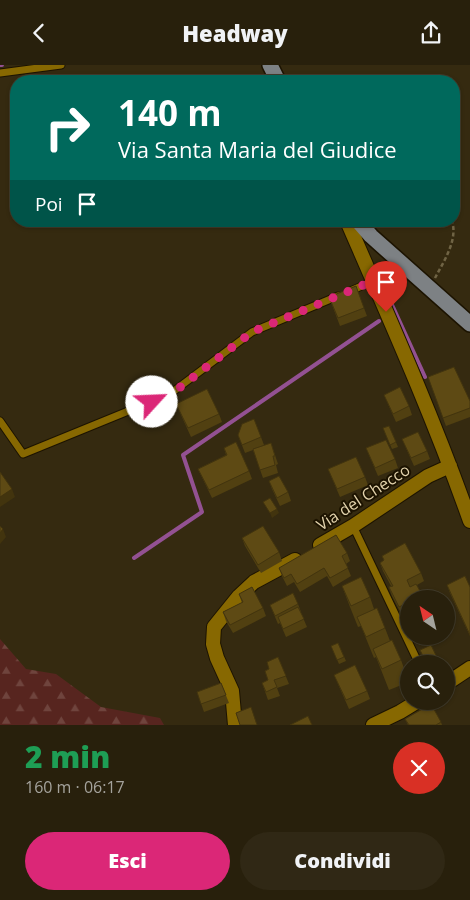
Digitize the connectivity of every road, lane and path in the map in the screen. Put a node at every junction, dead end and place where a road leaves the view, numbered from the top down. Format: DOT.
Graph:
graph roads {
  1 [pos="61,65"];
  2 [pos="0,73"];
  3 [pos="350,227"];
  4 [pos="363,227"];
  5 [pos="453,227"];
  6 [pos="373,281"];
  7 [pos="429,288"];
  8 [pos="470,324"];
  9 [pos="0,421"];
  10 [pos="450,466"];
  11 [pos="470,521"];
  12 [pos="353,526"];
  13 [pos="415,655"];
  14 [pos="470,668"];
  15 [pos="455,677"];
  16 [pos="403,710"];
  17 [pos="235,725"];
  18 [pos="373,725"];
  1 -- 2 [label="lane"];
  3 -- 6 [label="street"];
  4 -- 7 [label="main road"];
  5 -- 7 [label="path"];
  6 -- 9 [label="lane"];
  6 -- 10 [label="street"];
  7 -- 8 [label="main road"];
  10 -- 11 [label="street"];
  10 -- 12 [label="street, Via del Checco"];
  12 -- 13 [label="lane"];
  12 -- 17 [label="street, Via del Checco"];
  14 -- 15 [label="street"];
  16 -- 18 [label="street"];
}
